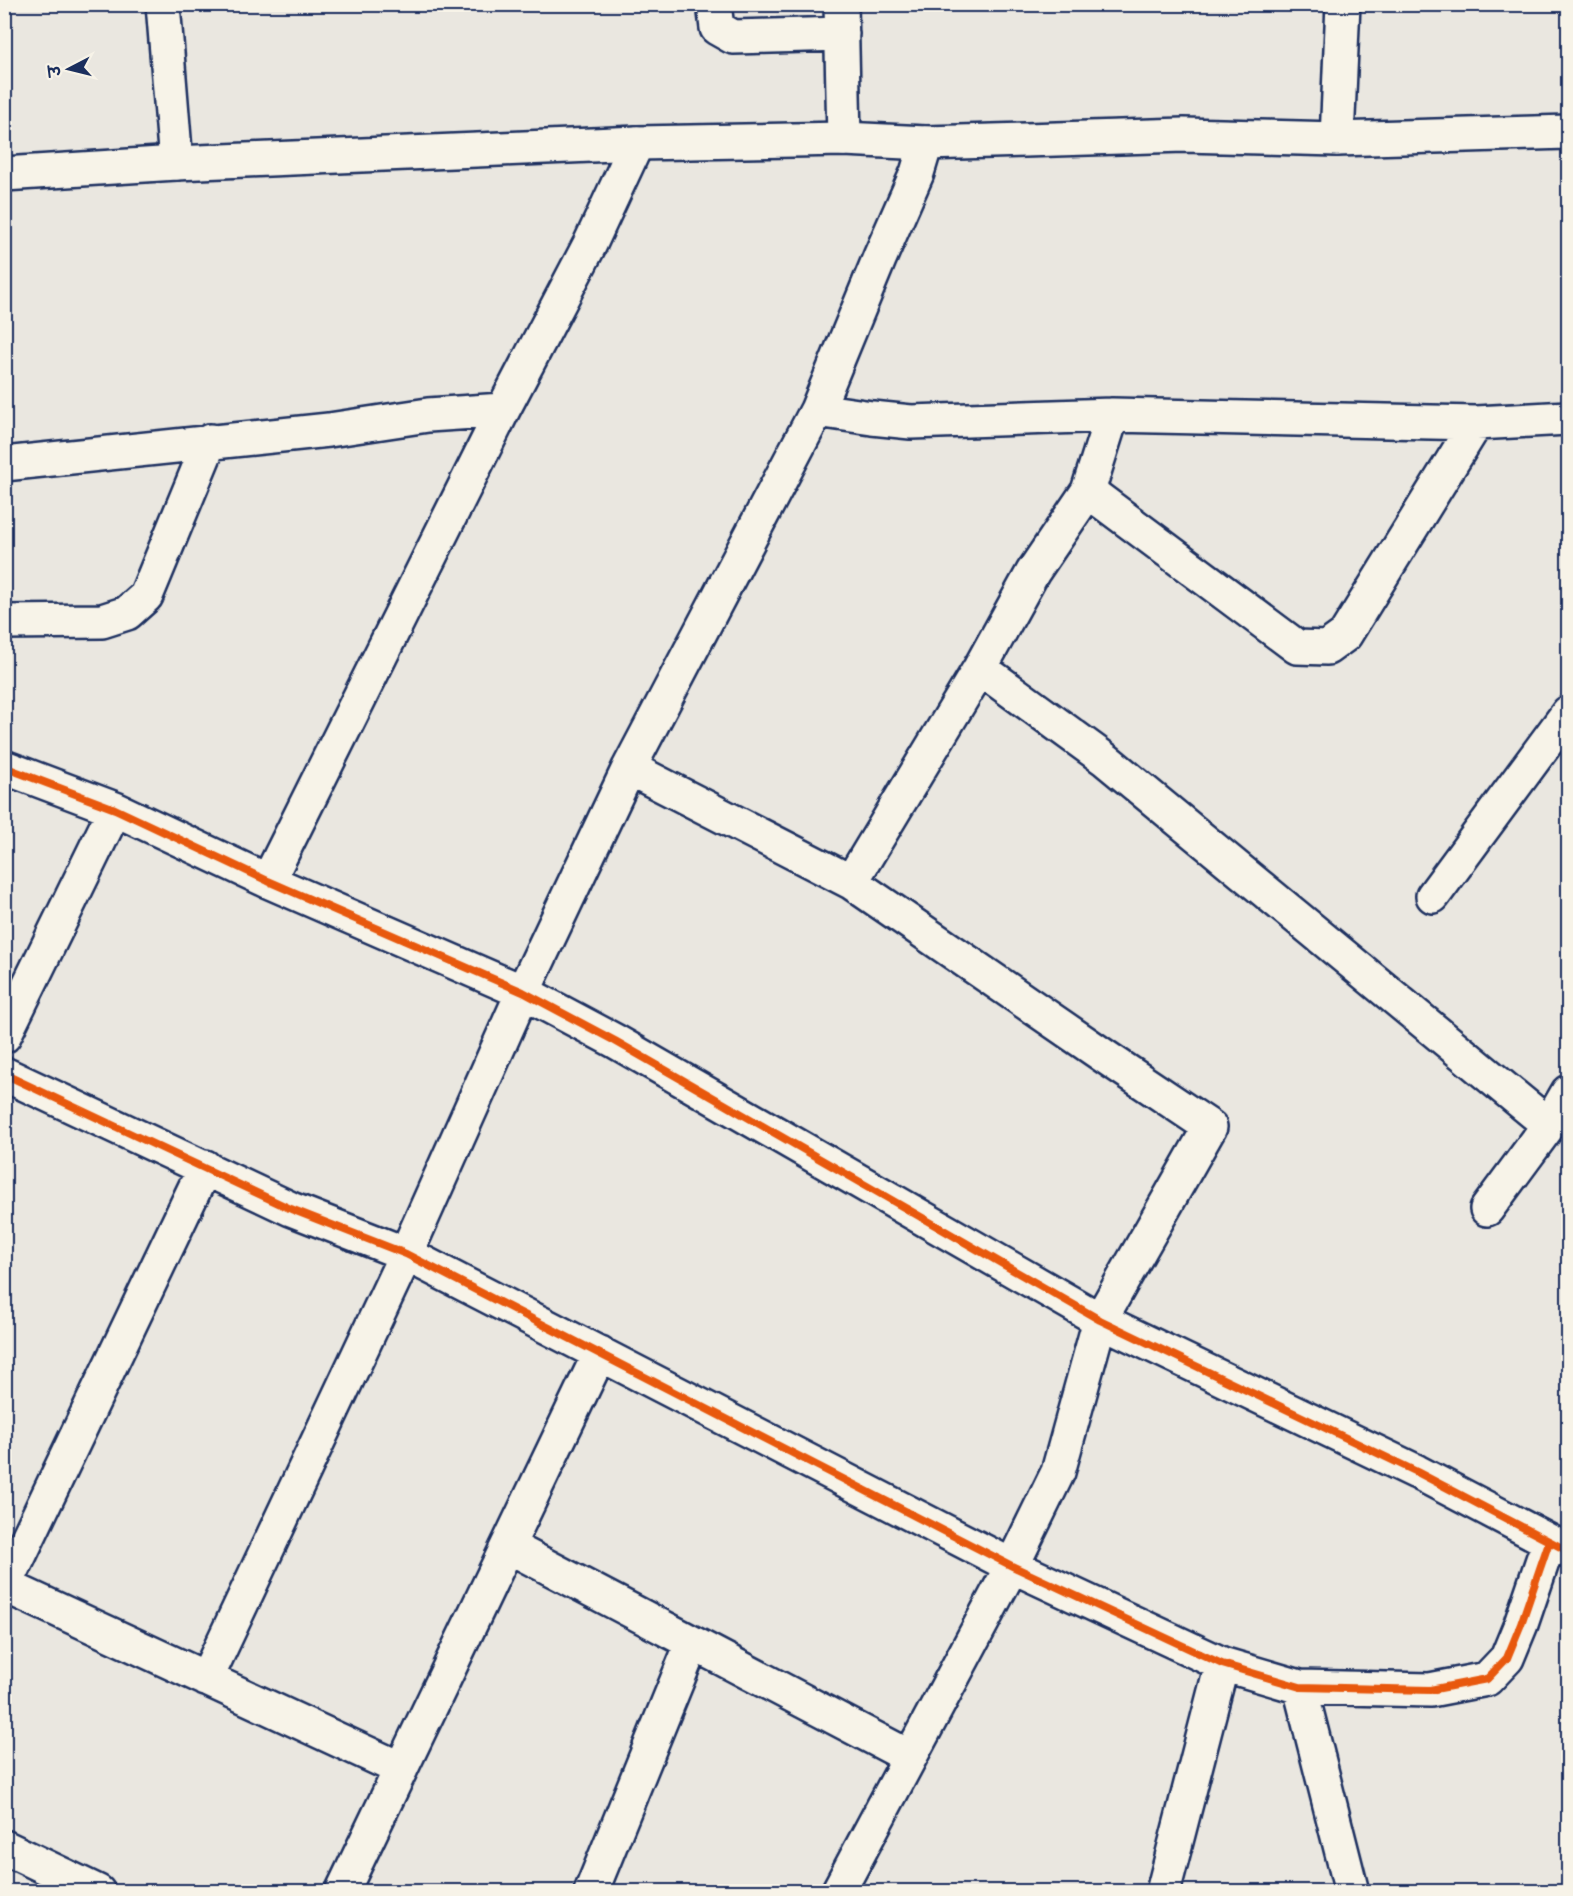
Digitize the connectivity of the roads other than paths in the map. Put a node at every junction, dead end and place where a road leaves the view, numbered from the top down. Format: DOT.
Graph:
graph roads {
  1 [pos="163,4"];
  2 [pos="714,4"];
  3 [pos="1343,4"];
  4 [pos="842,19"];
  5 [pos="1569,132"];
  6 [pos="844,139"];
  7 [pos="1337,139"];
  8 [pos="637,143"];
  9 [pos="926,143"];
  10 [pos="176,163"];
  11 [pos="4,174"];
  12 [pos="503,410"];
  13 [pos="817,410"];
  14 [pos="1112,415"];
  15 [pos="1569,418"];
  16 [pos="1476,423"];
  17 [pos="210,441"];
  18 [pos="4,464"];
  19 [pos="1088,491"];
  20 [pos="4,622"];
  21 [pos="980,668"];
  22 [pos="1569,712"];
  23 [pos="4,767"];
  24 [pos="629,768"];
  25 [pos="115,809"];
  26 [pos="268,881"];
  27 [pos="850,882"];
  28 [pos="1433,896"];
  29 [pos="523,992"];
  30 [pos="4,1036"];
  31 [pos="4,1074"];
  32 [pos="1569,1092"];
  33 [pos="1549,1125"];
  34 [pos="205,1167"];
  35 [pos="1487,1209"];
  36 [pos="406,1254"];
  37 [pos="1100,1320"];
  38 [pos="600,1353"];
  39 [pos="507,1546"];
  40 [pos="1559,1546"];
  41 [pos="1012,1566"];
  42 [pos="5,1586"];
  43 [pos="692,1644"];
  44 [pos="1222,1664"];
  45 [pos="206,1679"];
  46 [pos="1300,1687"];
  47 [pos="910,1757"];
  48 [pos="401,1769"];
  49 [pos="4,1847"];
  50 [pos="98,1892"];
  51 [pos="342,1892"];
  52 [pos="591,1892"];
  53 [pos="838,1892"];
  54 [pos="1163,1892"];
  55 [pos="1352,1892"];
  1 -- 10 [label="street"];
  2 -- 4 [label="street"];
  3 -- 7 [label="street"];
  4 -- 6 [label="street"];
  5 -- 7 [label="street"];
  6 -- 8 [label="street"];
  6 -- 9 [label="street"];
  7 -- 9 [label="street"];
  8 -- 10 [label="street"];
  8 -- 12 [label="street"];
  9 -- 13 [label="street"];
  10 -- 11 [label="street"];
  12 -- 17 [label="street"];
  12 -- 26 [label="street"];
  13 -- 14 [label="street"];
  13 -- 24 [label="street"];
  14 -- 16 [label="street"];
  14 -- 19 [label="street"];
  15 -- 16 [label="street"];
  16 -- 19 [label="street"];
  17 -- 18 [label="street"];
  17 -- 20 [label="street"];
  19 -- 21 [label="street"];
  21 -- 27 [label="street"];
  21 -- 33 [label="street"];
  22 -- 28 [label="street"];
  23 -- 25 [label="street"];
  24 -- 27 [label="street"];
  24 -- 29 [label="street"];
  25 -- 26 [label="street"];
  25 -- 30 [label="street"];
  26 -- 29 [label="street"];
  27 -- 37 [label="street"];
  29 -- 36 [label="street"];
  29 -- 37 [label="street"];
  31 -- 34 [label="street"];
  32 -- 33 [label="street"];
  33 -- 35 [label="street"];
  34 -- 36 [label="street"];
  34 -- 42 [label="street"];
  36 -- 38 [label="street"];
  36 -- 45 [label="street"];
  37 -- 40 [label="street"];
  37 -- 41 [label="street"];
  38 -- 39 [label="street"];
  38 -- 41 [label="street"];
  39 -- 43 [label="street"];
  39 -- 48 [label="street"];
  40 -- 46 [label="street"];
  41 -- 44 [label="street"];
  41 -- 47 [label="street"];
  42 -- 45 [label="street"];
  43 -- 47 [label="street"];
  43 -- 52 [label="street"];
  44 -- 46 [label="street"];
  44 -- 54 [label="street"];
  45 -- 48 [label="street"];
  46 -- 55 [label="street"];
  47 -- 53 [label="street"];
  48 -- 51 [label="street"];
  49 -- 50 [label="street"];
}
